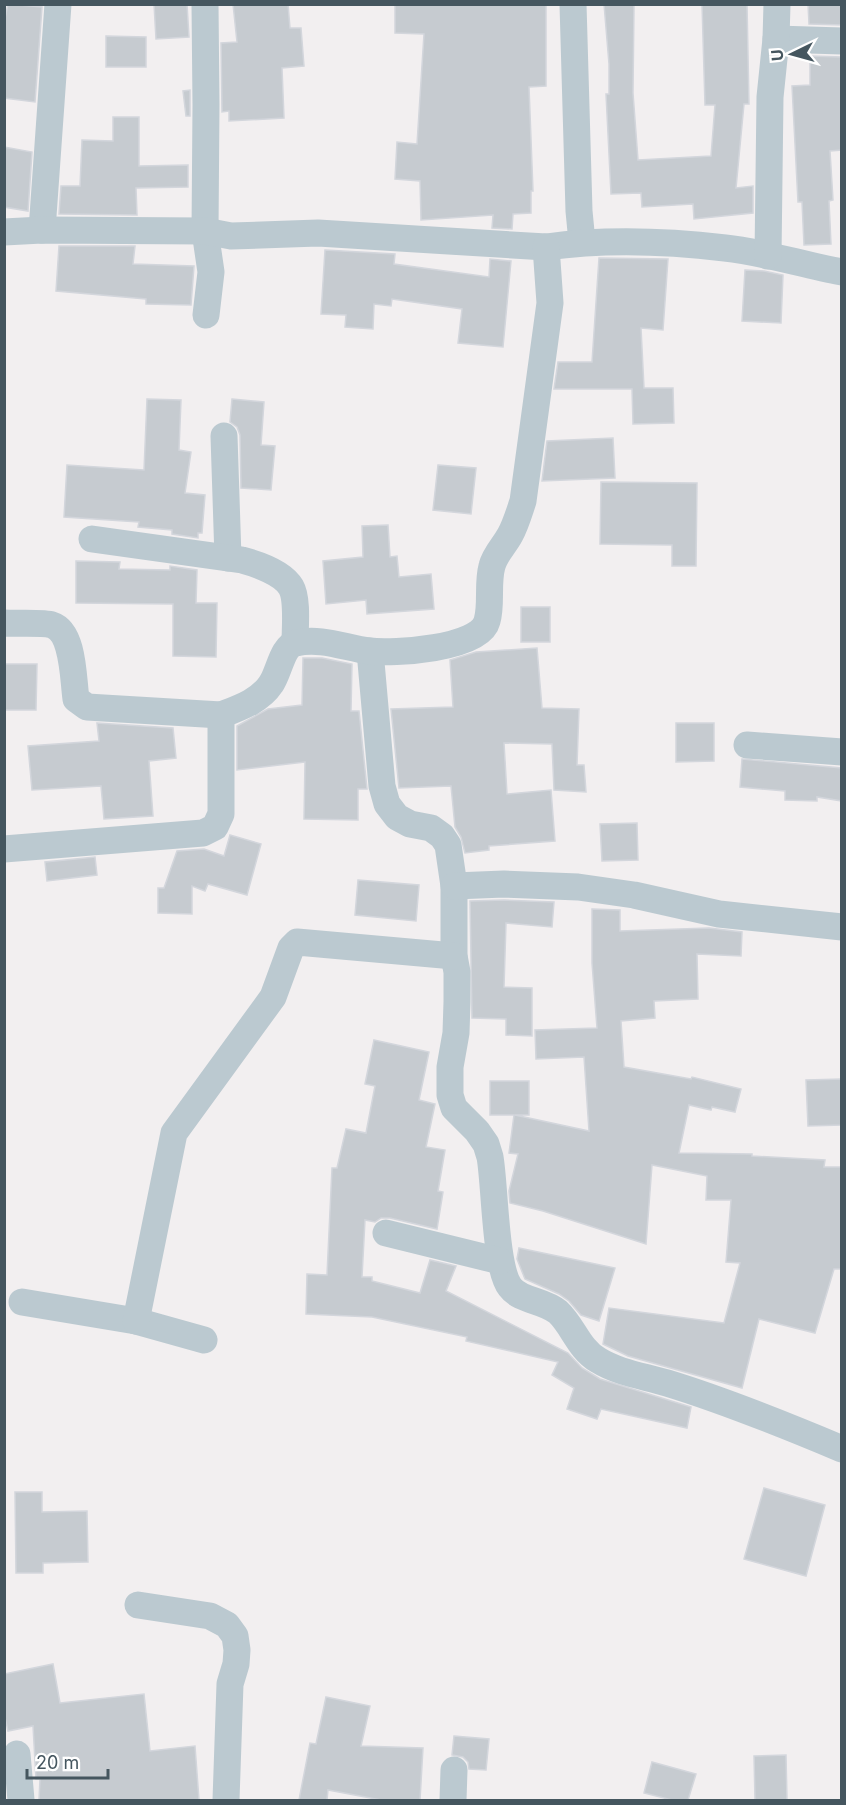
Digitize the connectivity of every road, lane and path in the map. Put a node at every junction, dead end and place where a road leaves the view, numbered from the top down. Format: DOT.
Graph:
graph roads {
  1 [pos="58,4"];
  2 [pos="205,4"];
  3 [pos="573,4"];
  4 [pos="777,4"];
  5 [pos="776,39"];
  6 [pos="842,41"];
  7 [pos="42,230"];
  8 [pos="205,231"];
  9 [pos="4,232"];
  10 [pos="582,242"];
  11 [pos="546,247"];
  12 [pos="768,256"];
  13 [pos="842,272"];
  14 [pos="206,315"];
  15 [pos="224,436"];
  16 [pos="92,539"];
  17 [pos="228,558"];
  18 [pos="4,623"];
  19 [pos="296,643"];
  20 [pos="370,651"];
  21 [pos="221,714"];
  22 [pos="747,745"];
  23 [pos="842,752"];
  24 [pos="4,849"];
  25 [pos="454,886"];
  26 [pos="842,927"];
  27 [pos="454,956"];
  28 [pos="386,1233"];
  29 [pos="500,1261"];
  30 [pos="22,1302"];
  31 [pos="136,1321"];
  32 [pos="204,1340"];
  33 [pos="842,1449"];
  34 [pos="138,1605"];
  35 [pos="17,1755"];
  36 [pos="454,1770"];
  37 [pos="21,1800"];
  38 [pos="226,1800"];
  39 [pos="453,1800"];
  1 -- 7 [label="street"];
  2 -- 8 [label="street"];
  3 -- 10 [label="street"];
  4 -- 5 [label="street"];
  5 -- 6 [label="street"];
  5 -- 12 [label="street"];
  7 -- 8 [label="street"];
  7 -- 9 [label="street"];
  8 -- 11 [label="street"];
  8 -- 14 [label="street"];
  10 -- 11 [label="street"];
  10 -- 12 [label="street"];
  11 -- 20 [label="street"];
  12 -- 13 [label="street"];
  15 -- 17 [label="street"];
  16 -- 17 [label="street"];
  17 -- 19 [label="street"];
  18 -- 21 [label="street"];
  19 -- 20 [label="street"];
  19 -- 21 [label="street"];
  20 -- 25 [label="street"];
  21 -- 24 [label="street"];
  22 -- 23 [label="street"];
  25 -- 26 [label="street"];
  25 -- 27 [label="street"];
  27 -- 29 [label="street"];
  27 -- 31 [label="street"];
  28 -- 29 [label="street"];
  29 -- 33 [label="street"];
  30 -- 31 [label="street"];
  31 -- 32 [label="street"];
  34 -- 38 [label="street"];
  35 -- 37 [label="street"];
  36 -- 39 [label="street"];
}
